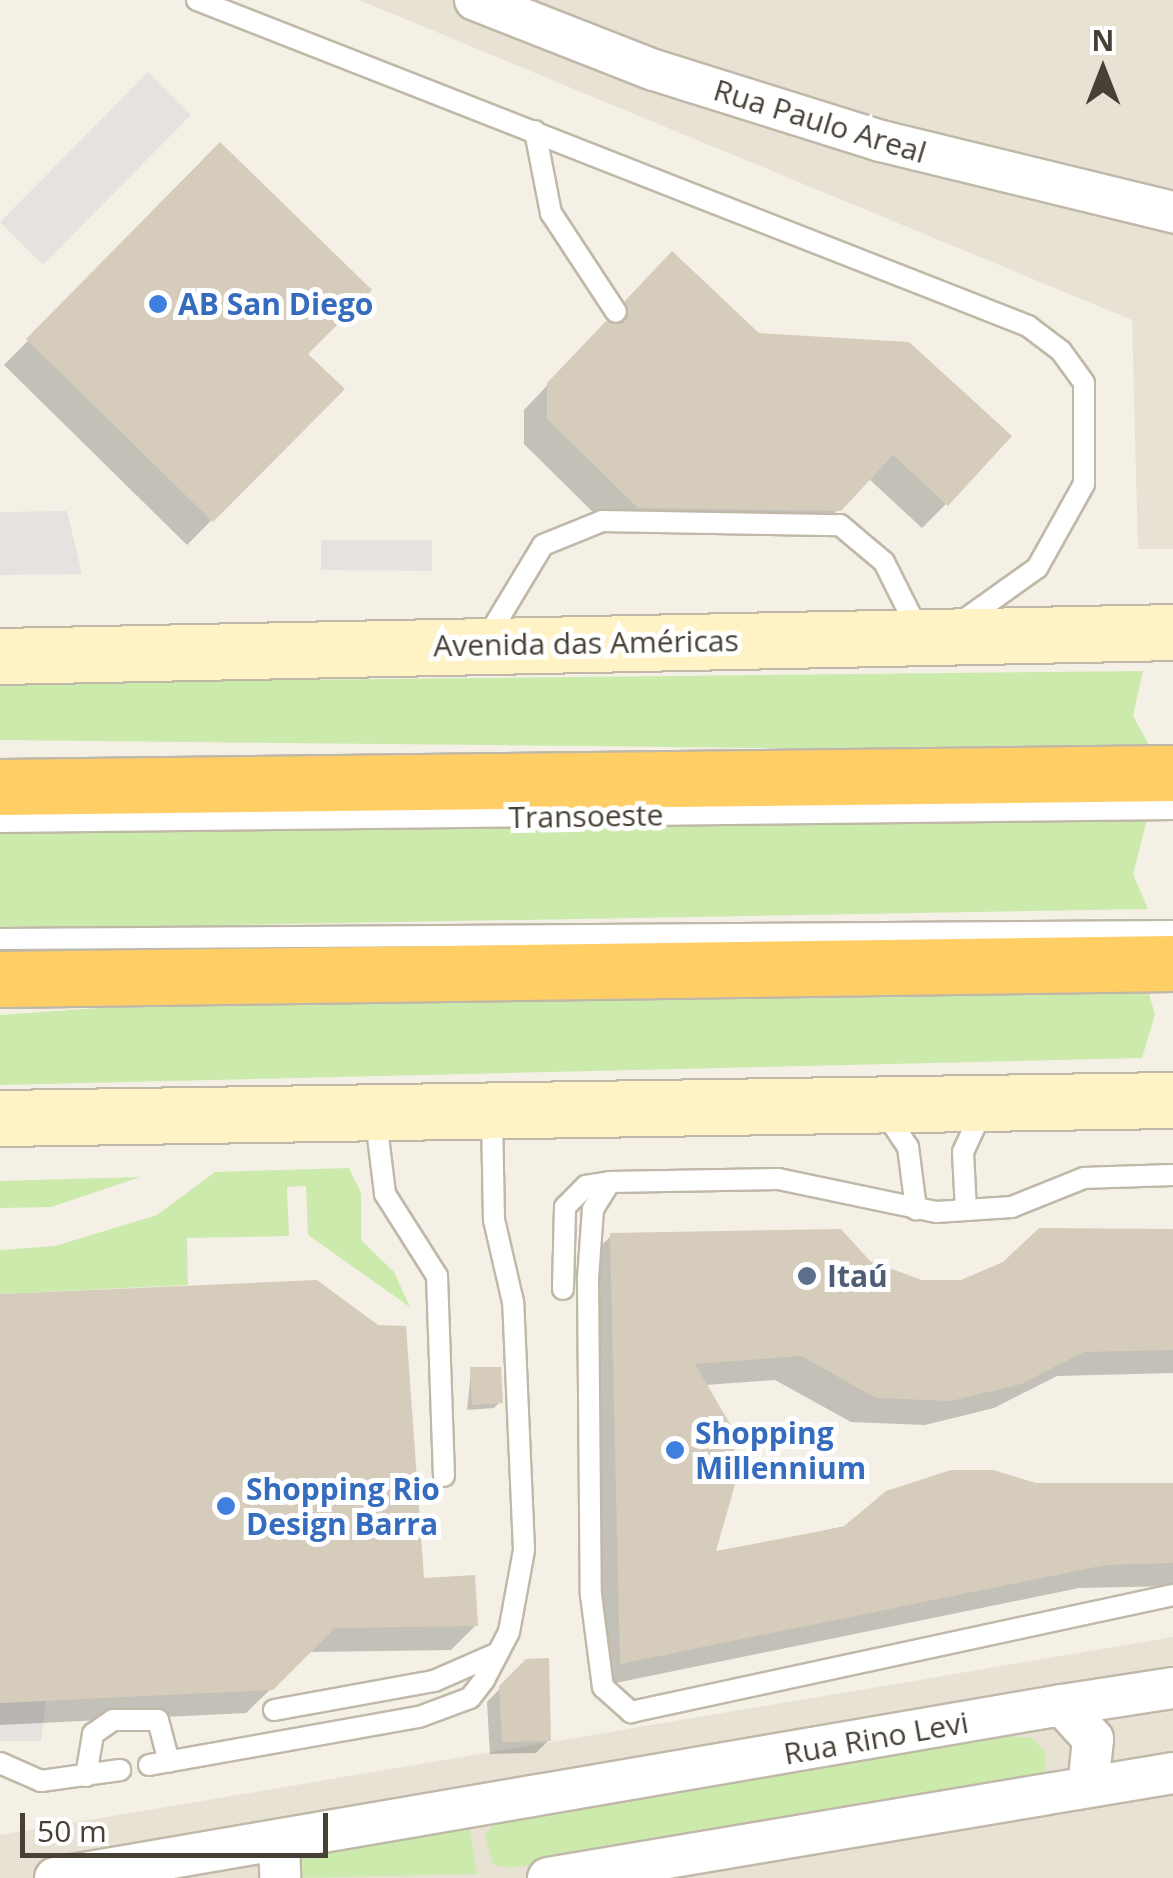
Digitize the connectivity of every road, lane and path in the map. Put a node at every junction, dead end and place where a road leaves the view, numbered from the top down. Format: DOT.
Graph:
graph roads {
  1 [pos="197,0"];
  2 [pos="475,0"];
  3 [pos="535,131"];
  4 [pos="1173,212"];
  5 [pos="616,312"];
  6 [pos="1173,632"];
  7 [pos="932,635"];
  8 [pos="482,645"];
  9 [pos="0,656"];
  10 [pos="0,756"];
  11 [pos="1173,774"];
  12 [pos="183,786"];
  13 [pos="0,787"];
  14 [pos="1173,809"];
  15 [pos="0,822"];
  16 [pos="1173,930"];
  17 [pos="0,939"];
  18 [pos="1173,964"];
  19 [pos="0,979"];
  20 [pos="1173,1100"];
  21 [pos="988,1101"];
  22 [pos="874,1102"];
  23 [pos="492,1108"];
  24 [pos="375,1110"];
  25 [pos="0,1118"];
  26 [pos="1173,1174"];
  27 [pos="610,1182"];
  28 [pos="916,1210"];
  29 [pos="966,1210"];
  30 [pos="563,1289"];
  31 [pos="444,1476"];
  32 [pos="1173,1594"];
  33 [pos="498,1653"];
  34 [pos="1173,1688"];
  35 [pos="1062,1706"];
  36 [pos="274,1710"];
  37 [pos="0,1762"];
  38 [pos="120,1770"];
  39 [pos="1173,1773"];
  40 [pos="86,1776"];
  41 [pos="1088,1788"];
  42 [pos="280,1860"];
  43 [pos="55,1878"];
  44 [pos="548,1878"];
  1 -- 3 [label="lane"];
  2 -- 4 [label="street, Rua Paulo Areal"];
  3 -- 5 [label="lane"];
  3 -- 7 [label="lane"];
  6 -- 7 [label="main road, Avenida das Américas"];
  7 -- 8 [label="main road, Avenida das Américas"];
  7 -- 8 [label="lane"];
  8 -- 9 [label="main road, Avenida das Américas"];
  10 -- 12 [label="highway"];
  11 -- 12 [label="highway"];
  12 -- 13 [label="highway"];
  14 -- 15 [label="lane, Transoeste"];
  16 -- 17 [label="lane"];
  18 -- 19 [label="highway"];
  20 -- 21 [label="main road"];
  21 -- 22 [label="main road"];
  21 -- 29 [label="lane"];
  22 -- 23 [label="main road"];
  22 -- 28 [label="lane"];
  23 -- 24 [label="main road"];
  23 -- 33 [label="lane"];
  24 -- 25 [label="main road"];
  24 -- 31 [label="lane"];
  26 -- 29 [label="lane"];
  27 -- 28 [label="lane"];
  27 -- 30 [label="lane"];
  27 -- 32 [label="lane"];
  28 -- 29 [label="lane"];
  33 -- 36 [label="lane"];
  33 -- 40 [label="lane"];
  34 -- 35 [label="street, Rua Rino Levi"];
  35 -- 41 [label="street"];
  35 -- 42 [label="street, Rua Rino Levi"];
  37 -- 40 [label="lane"];
  38 -- 40 [label="lane"];
  39 -- 41 [label="street"];
  41 -- 44 [label="street"];
  42 -- 43 [label="street, Rua Rino Levi"];
}
